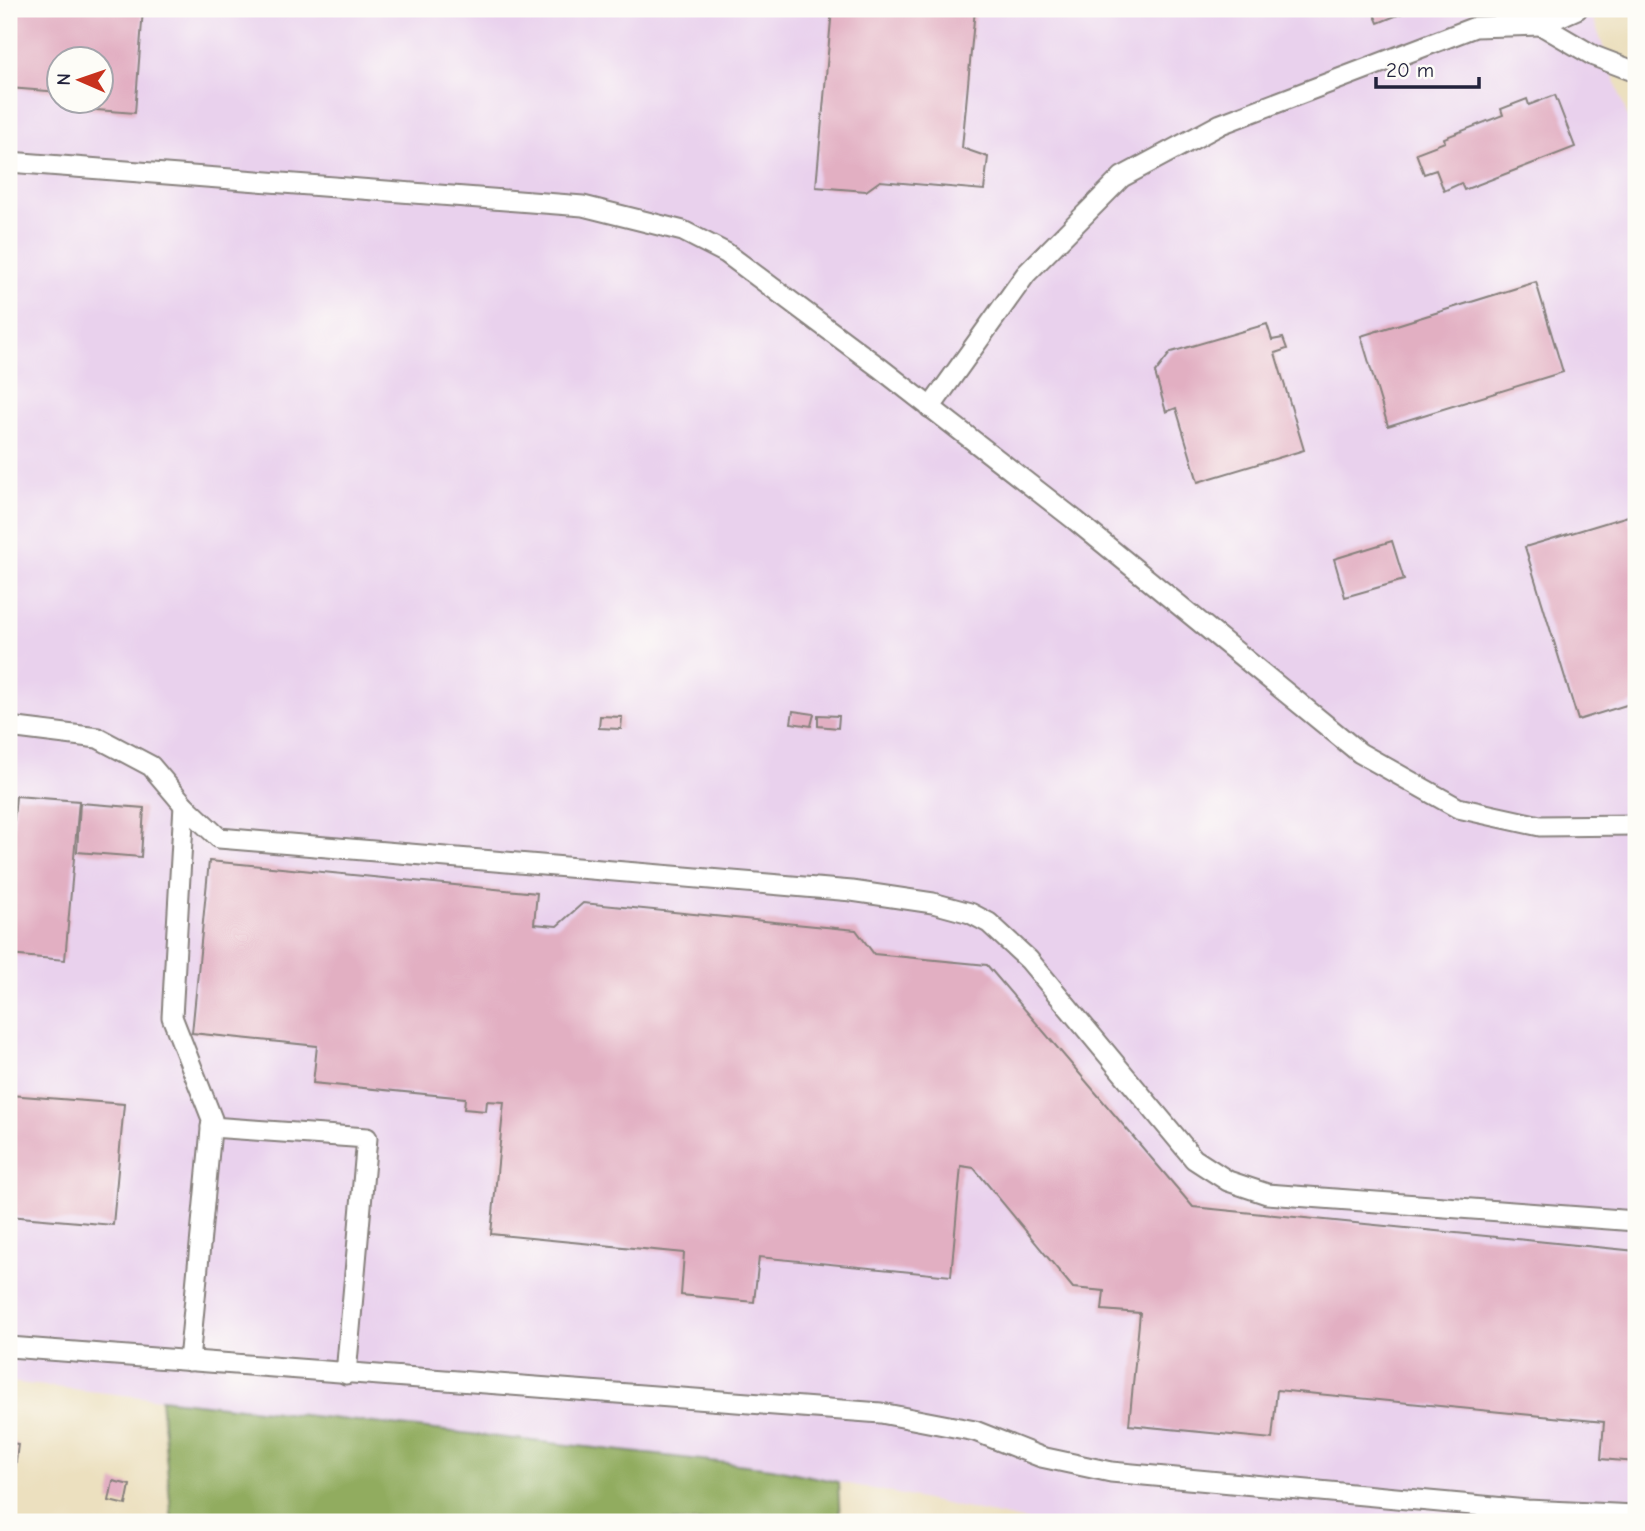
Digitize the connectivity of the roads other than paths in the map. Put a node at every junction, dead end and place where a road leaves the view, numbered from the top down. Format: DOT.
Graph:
graph roads {
  1 [pos="1577,9"];
  2 [pos="1538,17"];
  3 [pos="1636,72"];
  4 [pos="9,162"];
  5 [pos="930,408"];
  6 [pos="9,727"];
  7 [pos="184,805"];
  8 [pos="1636,825"];
  9 [pos="211,1127"];
  10 [pos="1636,1221"];
  11 [pos="9,1347"];
  12 [pos="189,1361"];
  13 [pos="346,1374"];
  14 [pos="1636,1515"];
  1 -- 2 [label="lane"];
  2 -- 3 [label="lane"];
  2 -- 5 [label="lane"];
  4 -- 5 [label="lane"];
  5 -- 8 [label="lane"];
  6 -- 7 [label="lane"];
  7 -- 9 [label="lane"];
  7 -- 10 [label="lane"];
  9 -- 12 [label="lane"];
  9 -- 13 [label="lane"];
  11 -- 12 [label="lane"];
  12 -- 13 [label="lane"];
  13 -- 14 [label="lane"];
}
